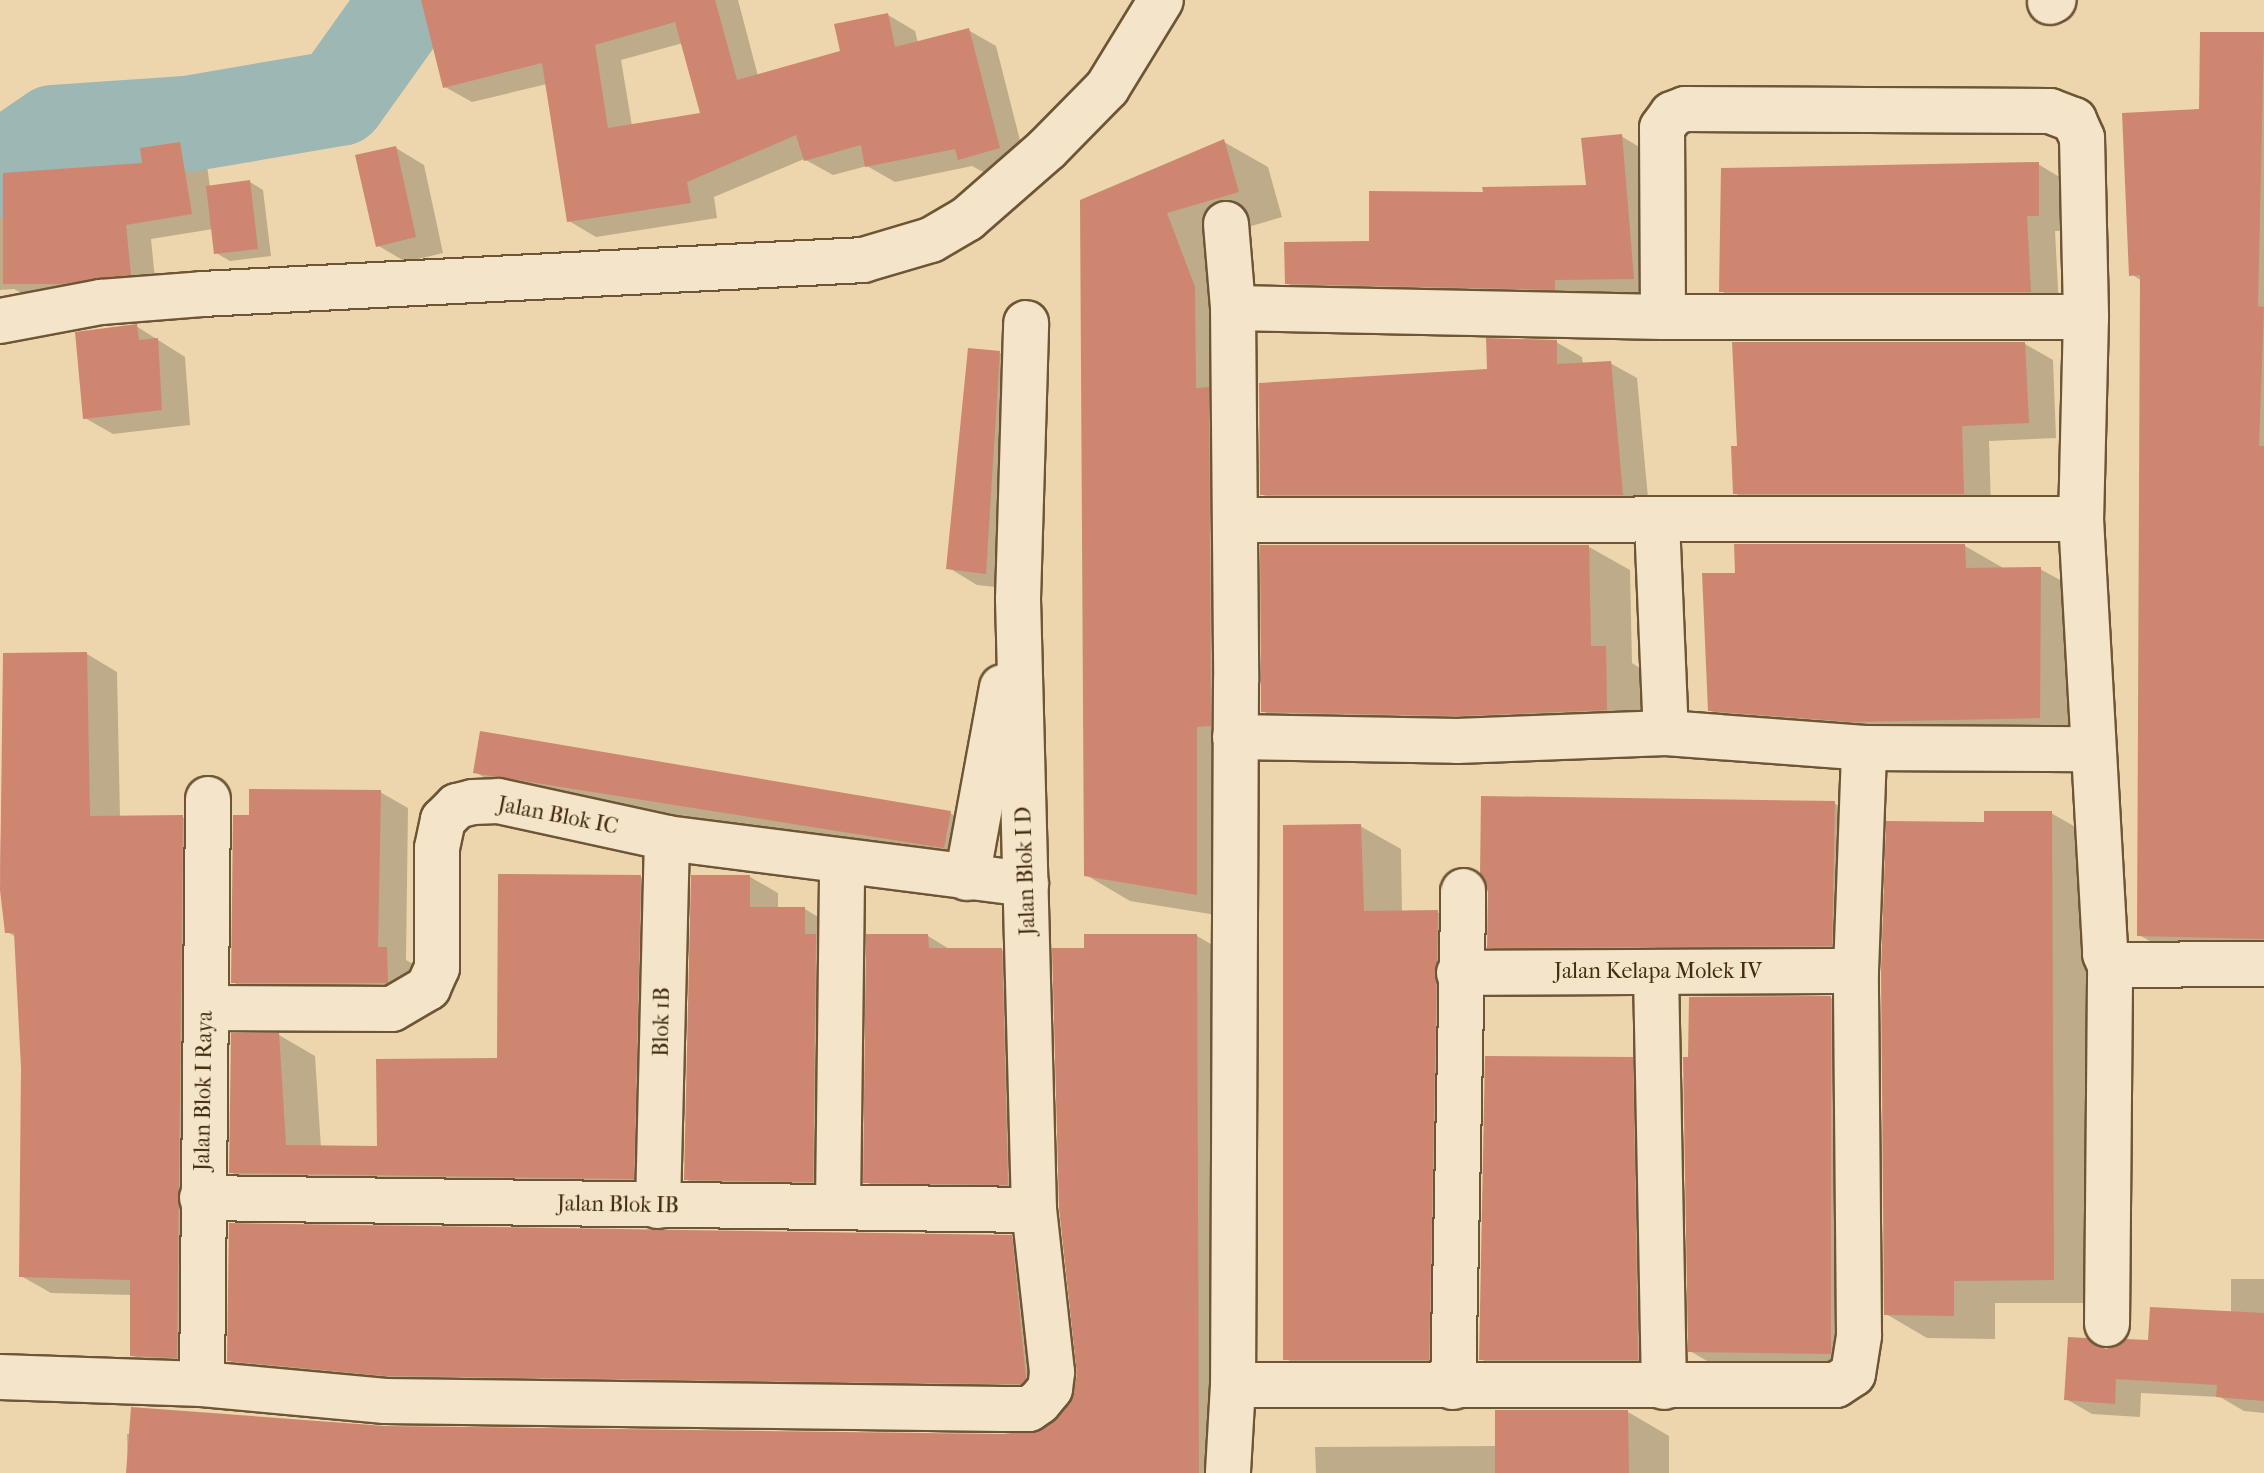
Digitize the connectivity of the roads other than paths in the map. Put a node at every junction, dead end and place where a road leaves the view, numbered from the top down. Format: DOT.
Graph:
graph roads {
  1 [pos="1161,0"];
  2 [pos="1226,224"];
  3 [pos="1233,308"];
  4 [pos="1663,317"];
  5 [pos="2086,317"];
  6 [pos="0,321"];
  7 [pos="1026,323"];
  8 [pos="2081,519"];
  9 [pos="1235,520"];
  10 [pos="1657,521"];
  11 [pos="1018,599"];
  12 [pos="1666,733"];
  13 [pos="1235,737"];
  14 [pos="1864,748"];
  15 [pos="2092,749"];
  16 [pos="208,799"];
  17 [pos="667,838"];
  18 [pos="842,863"];
  19 [pos="967,878"];
  20 [pos="1026,884"];
  21 [pos="1463,891"];
  22 [pos="2264,964"];
  23 [pos="2110,965"];
  24 [pos="1856,971"];
  25 [pos="1656,972"];
  26 [pos="1459,973"];
  27 [pos="206,1008"];
  28 [pos="202,1198"];
  29 [pos="658,1206"];
  30 [pos="838,1206"];
  31 [pos="1034,1210"];
  32 [pos="2107,1324"];
  33 [pos="0,1377"];
  34 [pos="202,1384"];
  35 [pos="1233,1385"];
  36 [pos="1453,1387"];
  37 [pos="1664,1387"];
  38 [pos="1228,1473"];
  1 -- 6 [label="street"];
  2 -- 3 [label="street"];
  3 -- 4 [label="street"];
  3 -- 9 [label="street"];
  4 -- 5 [label="street"];
  4 -- 5 [label="street"];
  5 -- 8 [label="street"];
  7 -- 11 [label="street, Jalan Blok I D"];
  8 -- 10 [label="street"];
  8 -- 15 [label="street"];
  9 -- 10 [label="street"];
  9 -- 13 [label="street"];
  10 -- 12 [label="street"];
  11 -- 19 [label="street"];
  11 -- 20 [label="street, Jalan Blok I D"];
  12 -- 13 [label="street"];
  12 -- 14 [label="street"];
  13 -- 35 [label="street"];
  14 -- 15 [label="street"];
  14 -- 24 [label="street"];
  15 -- 23 [label="street"];
  16 -- 27 [label="street, Jalan Blok I Raya"];
  17 -- 18 [label="street, Jalan Blok IC"];
  17 -- 27 [label="street, Jalan Blok IC"];
  17 -- 29 [label="street, Blok 1B"];
  18 -- 19 [label="street, Jalan Blok IC"];
  18 -- 30 [label="street"];
  19 -- 20 [label="street, Jalan Blok IC"];
  20 -- 31 [label="street, Jalan Blok I D"];
  21 -- 26 [label="street"];
  22 -- 23 [label="street"];
  23 -- 32 [label="street"];
  24 -- 25 [label="street, Jalan Kelapa Molek IV"];
  24 -- 37 [label="street"];
  25 -- 26 [label="street, Jalan Kelapa Molek IV"];
  25 -- 37 [label="street"];
  26 -- 36 [label="street"];
  27 -- 28 [label="street, Jalan Blok I Raya"];
  28 -- 29 [label="street, Jalan Blok IB"];
  28 -- 34 [label="street, Jalan Blok I Raya"];
  29 -- 30 [label="street, Jalan Blok IB"];
  30 -- 31 [label="street, Jalan Blok IB"];
  31 -- 34 [label="street, Jalan Blok I D"];
  33 -- 34 [label="street"];
  35 -- 36 [label="street"];
  35 -- 38 [label="street"];
  36 -- 37 [label="street"];
}
